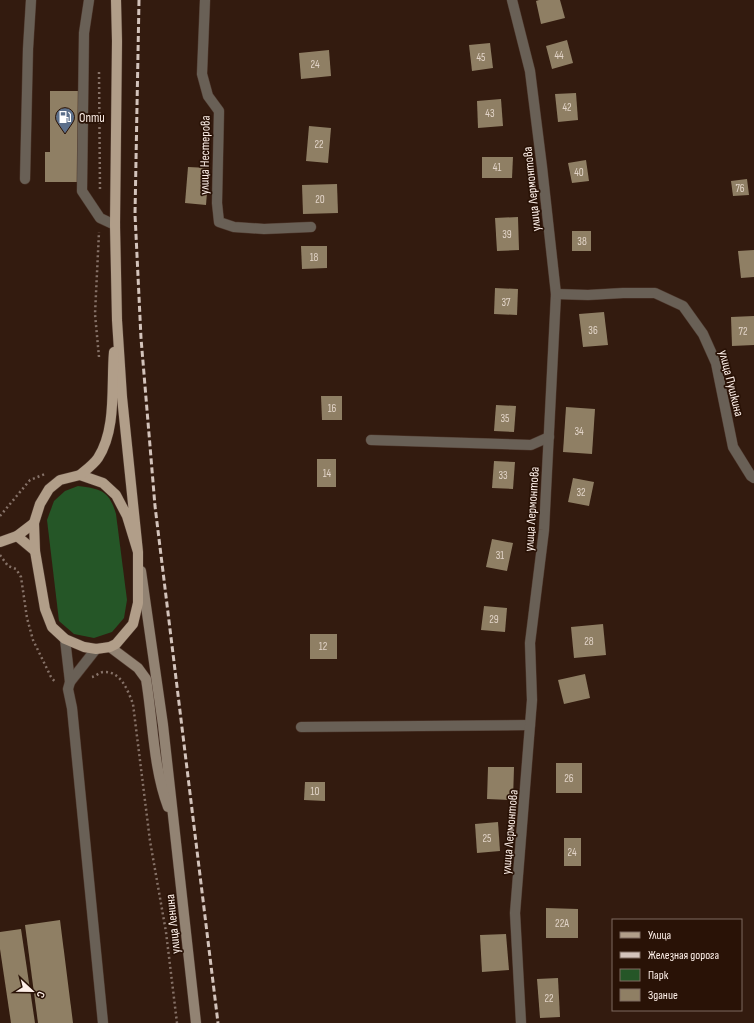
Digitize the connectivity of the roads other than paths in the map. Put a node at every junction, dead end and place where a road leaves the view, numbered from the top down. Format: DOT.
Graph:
graph roads {
  1 [pos="30,0"];
  2 [pos="89,0"];
  3 [pos="116,0"];
  4 [pos="205,0"];
  5 [pos="512,0"];
  6 [pos="25,179"];
  7 [pos="115,225"];
  8 [pos="311,227"];
  9 [pos="556,294"];
  10 [pos="117,320"];
  11 [pos="549,437"];
  12 [pos="372,440"];
  13 [pos="80,475"];
  14 [pos="754,478"];
  15 [pos="34,523"];
  16 [pos="17,536"];
  17 [pos="0,542"];
  18 [pos="35,551"];
  19 [pos="138,552"];
  20 [pos="65,639"];
  21 [pos="110,647"];
  22 [pos="96,649"];
  23 [pos="69,685"];
  24 [pos="530,725"];
  25 [pos="301,727"];
  26 [pos="174,822"];
  27 [pos="103,1023"];
  28 [pos="196,1023"];
  29 [pos="521,1023"];
  1 -- 6 [label="street"];
  2 -- 7 [label="street"];
  3 -- 7 [label="main road"];
  4 -- 8 [label="street, улица Нестерова"];
  5 -- 9 [label="street, улица Лермонтова"];
  7 -- 10 [label="main road"];
  9 -- 11 [label="street, улица Лермонтова"];
  9 -- 14 [label="street, улица Пушкина"];
  10 -- 13 [label="main road"];
  10 -- 19 [label="main road"];
  11 -- 12 [label="street"];
  11 -- 24 [label="street, улица Лермонтова"];
  13 -- 15 [label="main road"];
  13 -- 19 [label="main road"];
  15 -- 16 [label="main road"];
  15 -- 18 [label="main road"];
  16 -- 17 [label="main road"];
  16 -- 18 [label="main road"];
  18 -- 20 [label="main road"];
  19 -- 21 [label="main road"];
  19 -- 26 [label="street"];
  20 -- 22 [label="main road"];
  20 -- 23 [label="street"];
  21 -- 22 [label="main road"];
  21 -- 26 [label="street"];
  22 -- 23 [label="street"];
  23 -- 27 [label="street"];
  24 -- 25 [label="street"];
  24 -- 29 [label="street, улица Лермонтова"];
  26 -- 28 [label="street, улица Ленина"];
}
